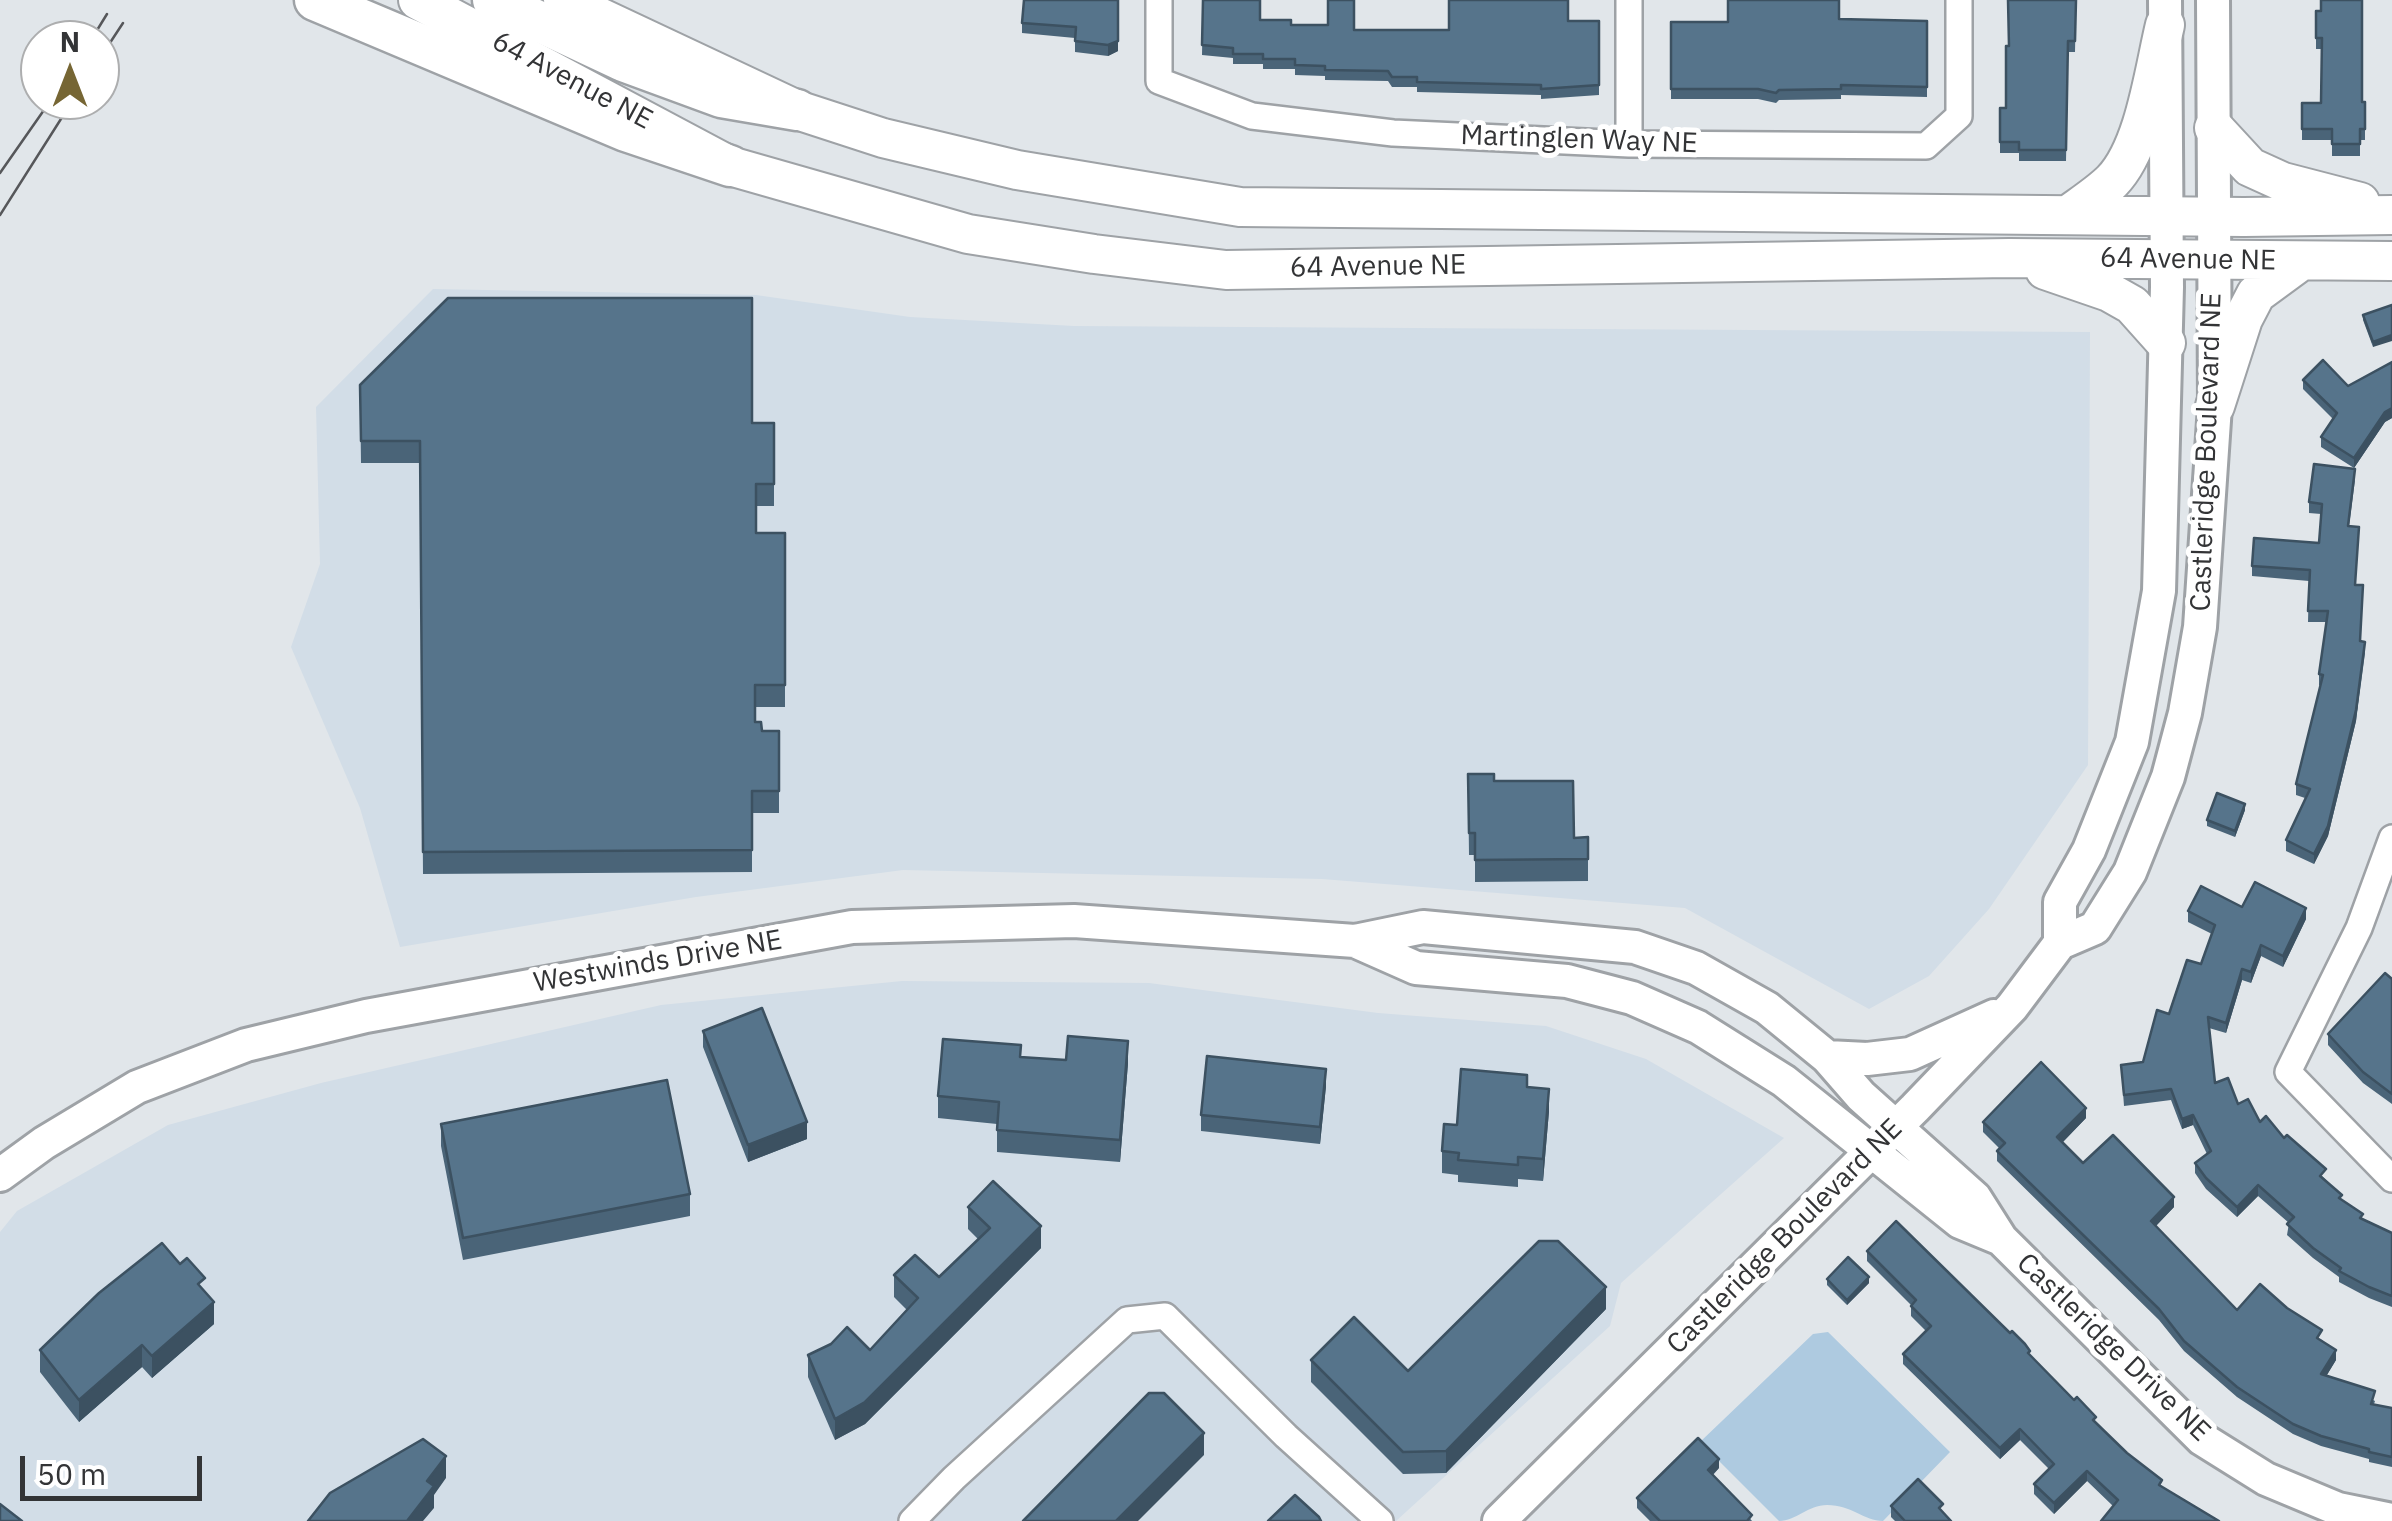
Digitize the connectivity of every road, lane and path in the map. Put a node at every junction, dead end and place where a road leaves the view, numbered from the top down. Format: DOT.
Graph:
graph roads {
  1 [pos="315,0"];
  2 [pos="418,0"];
  3 [pos="493,0"];
  4 [pos="564,0"];
  5 [pos="1159,0"];
  6 [pos="1629,0"];
  7 [pos="1960,0"];
  8 [pos="2213,0"];
  9 [pos="2165,12"];
  10 [pos="797,110"];
  11 [pos="2214,128"];
  12 [pos="1629,144"];
  13 [pos="730,166"];
  14 [pos="2392,212"];
  15 [pos="2068,215"];
  16 [pos="2167,216"];
  17 [pos="2214,216"];
  18 [pos="2009,258"];
  19 [pos="2167,260"];
  20 [pos="2215,260"];
  21 [pos="2301,261"];
  22 [pos="2392,261"];
  23 [pos="2166,342"];
  24 [pos="2215,406"];
  25 [pos="2392,838"];
  26 [pos="1356,941"];
  27 [pos="2060,943"];
  28 [pos="2012,1007"];
  29 [pos="1827,1057"];
  30 [pos="1897,1126"];
  31 [pos="1870,1153"];
  32 [pos="0,1175"];
  33 [pos="2392,1179"];
  34 [pos="2001,1240"];
  35 [pos="2392,1520"];
  36 [pos="912,1521"];
  37 [pos="1380,1521"];
  38 [pos="1499,1521"];
  1 -- 13 [label="main road"];
  2 -- 13 [label="main road, 64 Avenue NE"];
  3 -- 10 [label="main road"];
  4 -- 10 [label="main road, 64 Avenue NE"];
  5 -- 12 [label="street, Martinglen Way NE"];
  6 -- 12 [label="street"];
  7 -- 12 [label="street, Martinglen Way NE"];
  8 -- 11 [label="street, Castleridge Boulevard NE"];
  9 -- 15 [label="main road"];
  9 -- 16 [label="street, Castleridge Boulevard NE"];
  10 -- 15 [label="main road, 64 Avenue NE"];
  11 -- 14 [label="main road"];
  11 -- 17 [label="street, Castleridge Boulevard NE"];
  13 -- 18 [label="main road, 64 Avenue NE"];
  14 -- 17 [label="main road, 64 Avenue NE"];
  15 -- 16 [label="main road, 64 Avenue NE"];
  16 -- 17 [label="main road, 64 Avenue NE"];
  16 -- 19 [label="street, Castleridge Boulevard NE"];
  17 -- 20 [label="street, Castleridge Boulevard NE"];
  18 -- 19 [label="main road, 64 Avenue NE"];
  18 -- 23 [label="main road"];
  19 -- 20 [label="main road, 64 Avenue NE"];
  19 -- 23 [label="street, Castleridge Boulevard NE"];
  20 -- 21 [label="main road, 64 Avenue NE"];
  20 -- 24 [label="street, Castleridge Boulevard NE"];
  21 -- 22 [label="main road, 64 Avenue NE"];
  21 -- 24 [label="main road"];
  23 -- 27 [label="street, Castleridge Boulevard NE"];
  24 -- 27 [label="street, Castleridge Boulevard NE"];
  25 -- 33 [label="street"];
  26 -- 29 [label="street, Westwinds Drive NE"];
  26 -- 31 [label="street, Westwinds Drive NE"];
  26 -- 32 [label="street, Westwinds Drive NE"];
  27 -- 28 [label="street, Castleridge Boulevard NE"];
  28 -- 29 [label="street"];
  28 -- 30 [label="street, Castleridge Boulevard NE"];
  29 -- 30 [label="street, Westwinds Drive NE"];
  30 -- 31 [label="street, Castleridge Boulevard NE"];
  30 -- 34 [label="street, Castleridge Drive NE"];
  31 -- 34 [label="street, Castleridge Drive NE"];
  31 -- 38 [label="street, Castleridge Boulevard NE"];
  34 -- 35 [label="street, Castleridge Drive NE"];
  36 -- 37 [label="street"];
}
